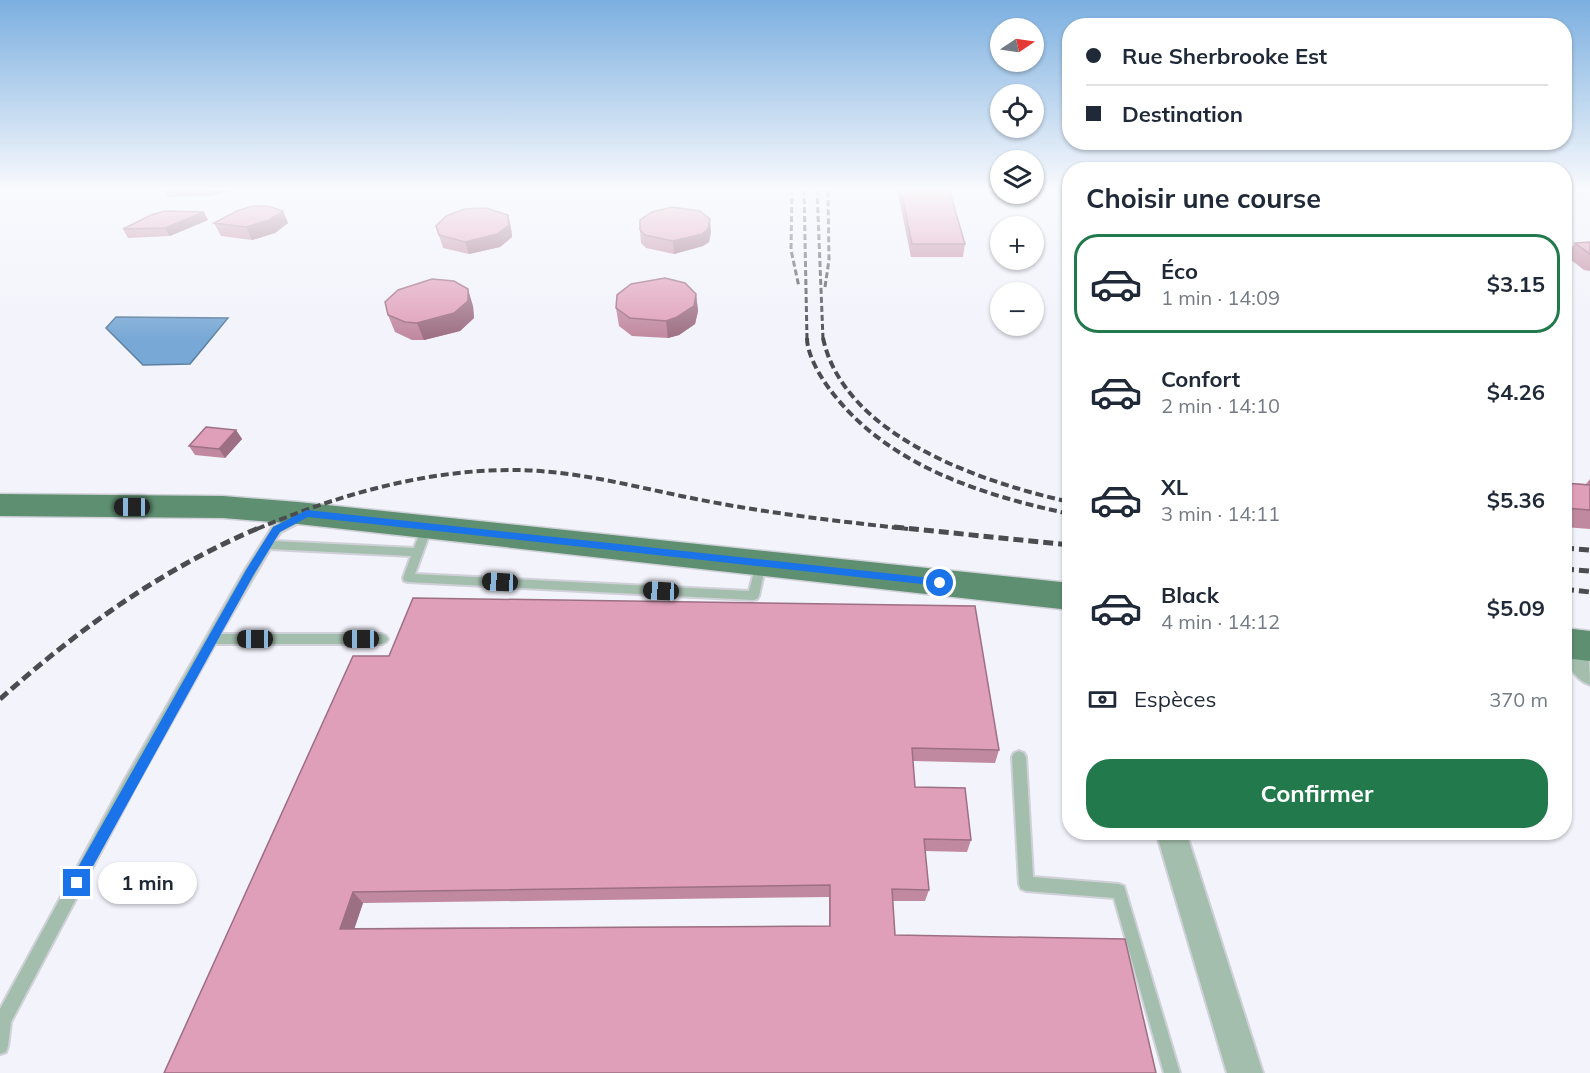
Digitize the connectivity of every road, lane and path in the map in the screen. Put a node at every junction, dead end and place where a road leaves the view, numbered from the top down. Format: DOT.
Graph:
graph roads {
  1 [pos="0,506"];
  2 [pos="307,514"];
  3 [pos="422,539"];
  4 [pos="267,545"];
  5 [pos="761,563"];
  6 [pos="1062,596"];
  7 [pos="213,639"];
  8 [pos="382,639"];
  9 [pos="1575,644"];
  10 [pos="1590,674"];
  11 [pos="1018,757"];
  12 [pos="1173,840"];
  13 [pos="0,1046"];
  14 [pos="1172,1073"];
  15 [pos="1245,1073"];
  1 -- 2 [label="main road"];
  2 -- 3 [label="main road"];
  2 -- 4 [label="lane"];
  3 -- 4 [label="lane"];
  3 -- 5 [label="main road"];
  3 -- 5 [label="lane"];
  4 -- 7 [label="lane"];
  5 -- 6 [label="main road"];
  7 -- 8 [label="lane"];
  7 -- 13 [label="lane"];
  9 -- 10 [label="street"];
  11 -- 14 [label="lane"];
  12 -- 15 [label="street"];
}
